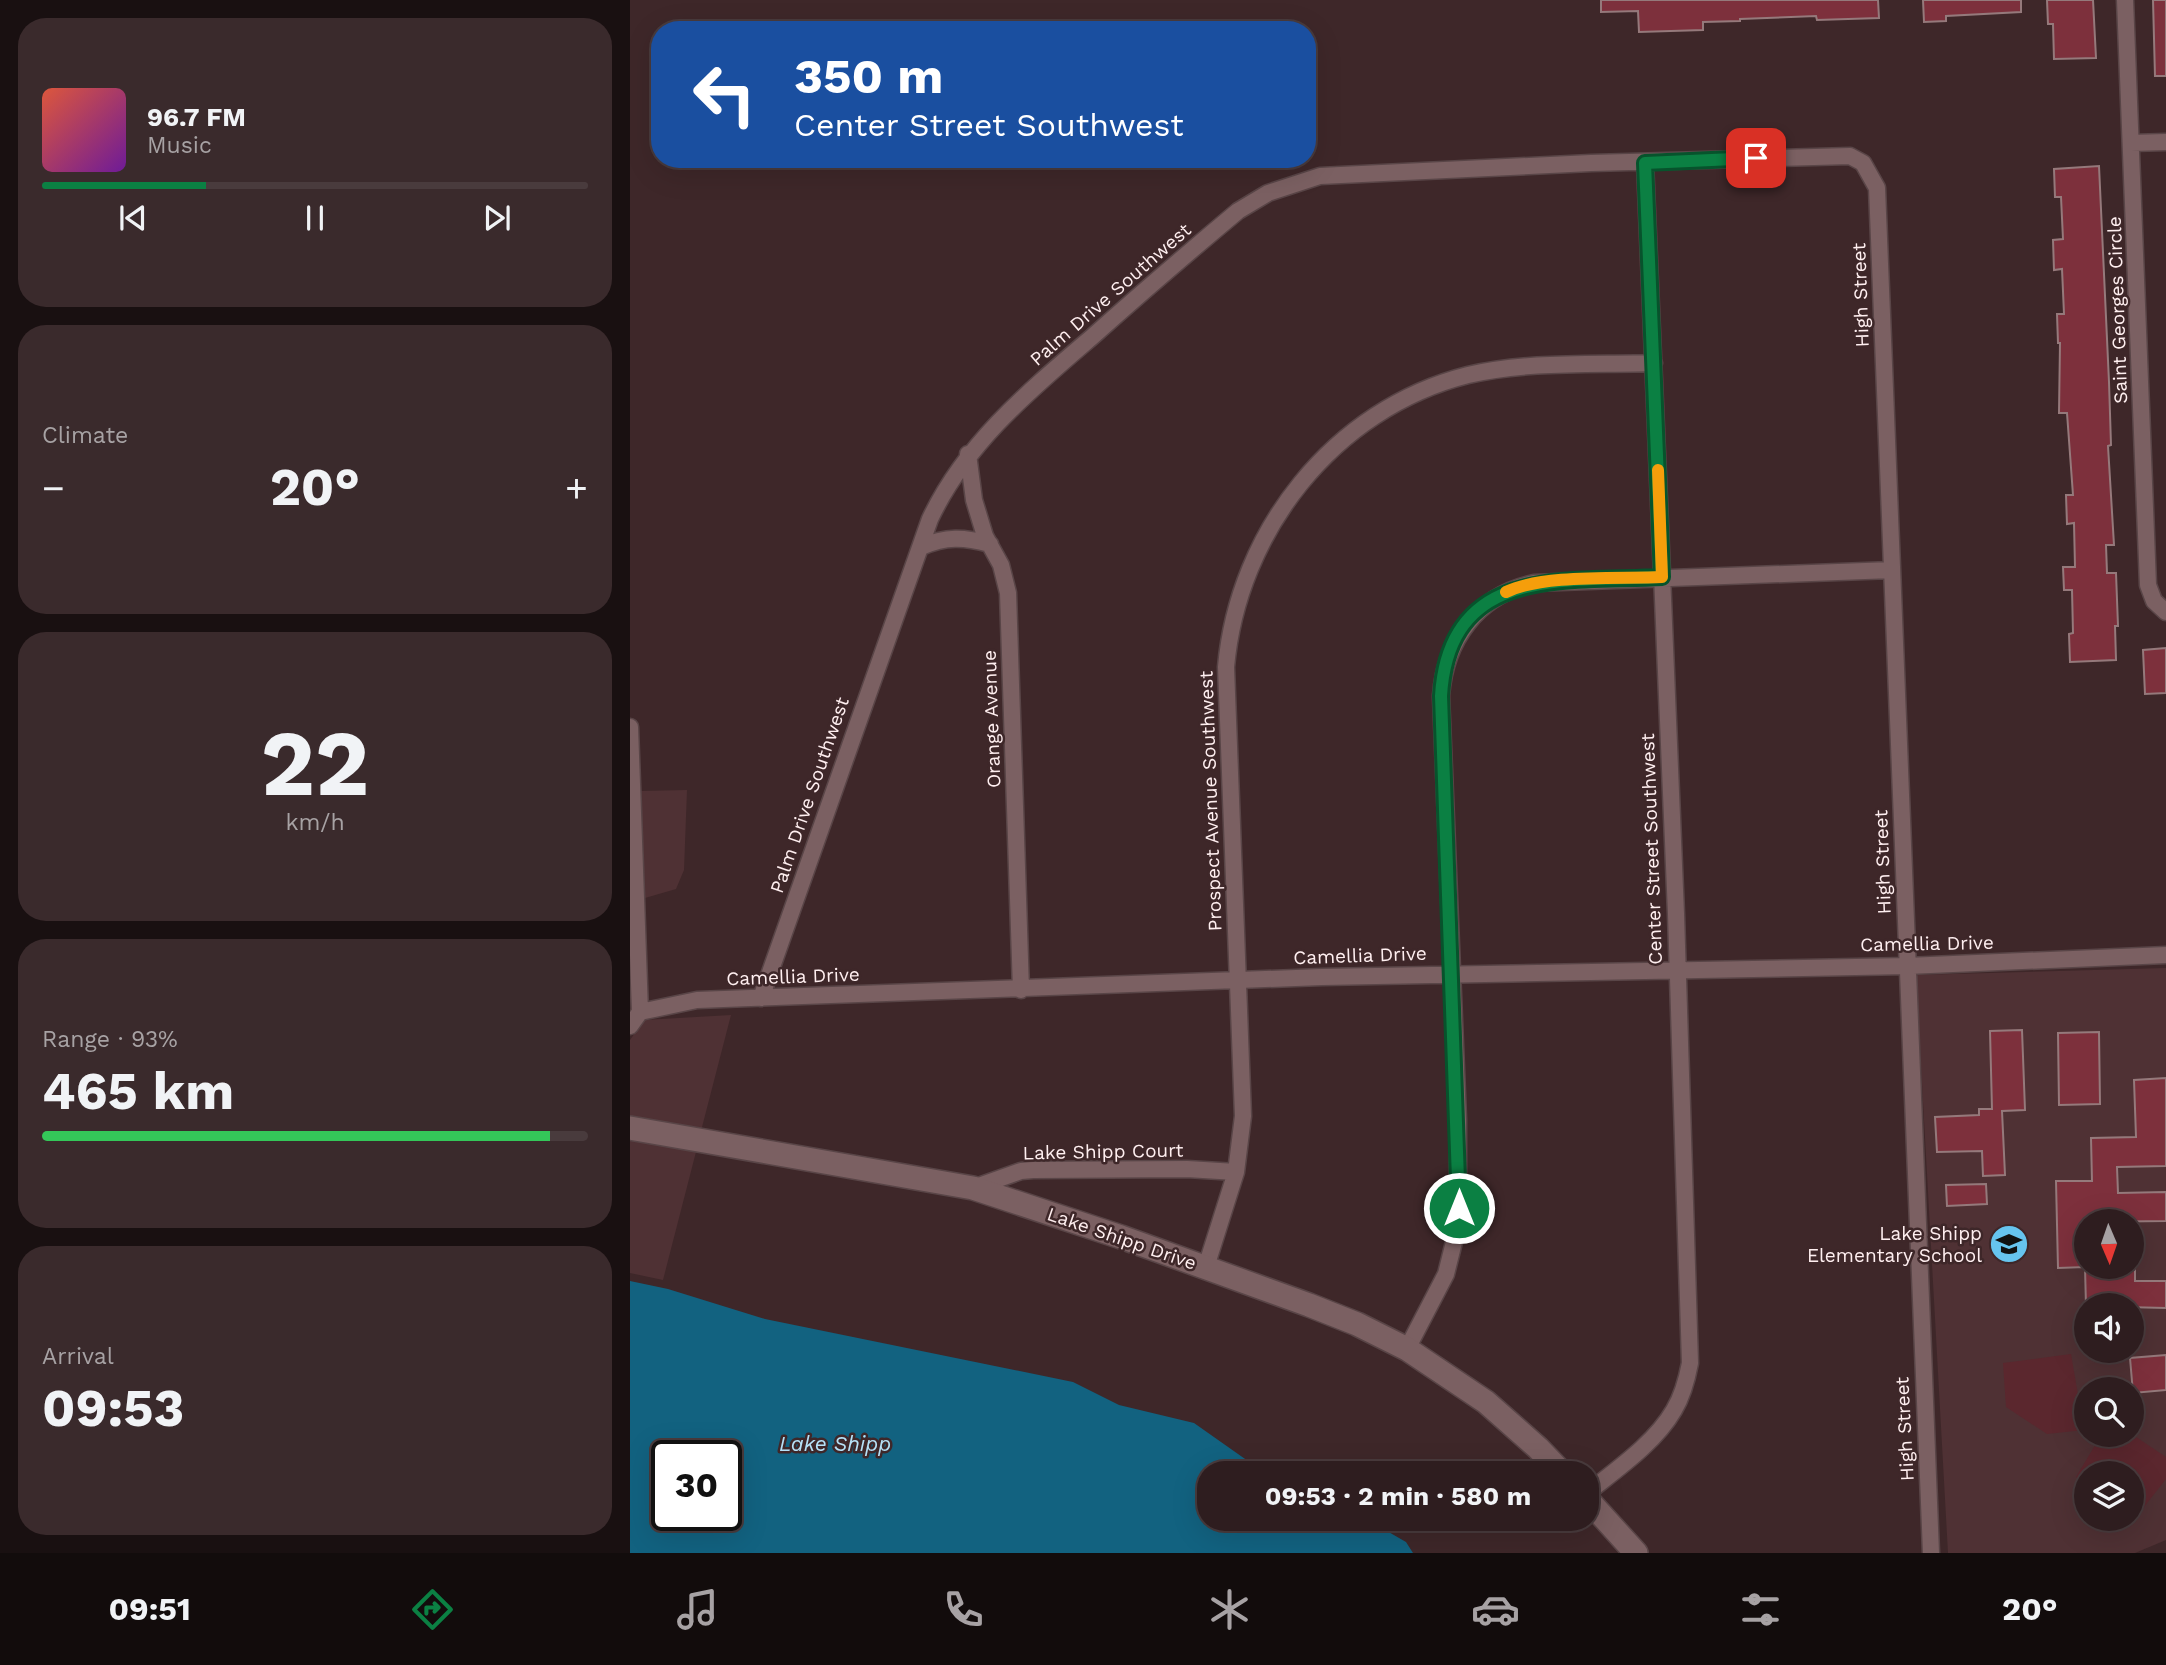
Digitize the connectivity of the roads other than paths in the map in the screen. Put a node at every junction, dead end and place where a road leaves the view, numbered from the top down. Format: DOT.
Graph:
graph roads {
  1 [pos="2125,0"];
  2 [pos="2166,142"];
  3 [pos="2132,143"];
  4 [pos="1645,163"];
  5 [pos="1869,171"];
  6 [pos="1654,363"];
  7 [pos="968,454"];
  8 [pos="990,544"];
  9 [pos="921,547"];
  10 [pos="1892,570"];
  11 [pos="1662,577"];
  12 [pos="2166,612"];
  13 [pos="630,727"];
  14 [pos="631,783"];
  15 [pos="2166,955"];
  16 [pos="1907,966"];
  17 [pos="1677,970"];
  18 [pos="1450,974"];
  19 [pos="1237,981"];
  20 [pos="1021,990"];
  21 [pos="761,998"];
  22 [pos="640,1012"];
  23 [pos="630,1026"];
  24 [pos="630,1128"];
  25 [pos="1236,1172"];
  26 [pos="973,1188"];
  27 [pos="1206,1267"];
  28 [pos="1408,1349"];
  29 [pos="1550,1461"];
  30 [pos="1599,1483"];
  31 [pos="1599,1512"];
  32 [pos="1636,1553"];
  33 [pos="1931,1553"];
  1 -- 3 [label="street, Saint Georges Circle"];
  2 -- 3 [label="street"];
  3 -- 12 [label="street, Saint Georges Circle"];
  4 -- 5 [label="street, Palm Drive Southwest"];
  4 -- 6 [label="street, Center Street Southwest"];
  4 -- 7 [label="street, Palm Drive Southwest"];
  5 -- 10 [label="street, High Street"];
  6 -- 11 [label="street, Center Street Southwest"];
  6 -- 19 [label="street, Prospect Avenue Southwest"];
  7 -- 8 [label="street, Orange Avenue"];
  7 -- 9 [label="street, Palm Drive Southwest"];
  8 -- 9 [label="street"];
  8 -- 20 [label="street, Orange Avenue"];
  9 -- 21 [label="street, Palm Drive Southwest"];
  10 -- 11 [label="street"];
  10 -- 16 [label="street, High Street"];
  11 -- 17 [label="street, Center Street Southwest"];
  11 -- 18 [label="street"];
  13 -- 14 [label="street"];
  14 -- 22 [label="street"];
  15 -- 16 [label="street, Camellia Drive"];
  16 -- 17 [label="street, Camellia Drive"];
  16 -- 33 [label="street, High Street"];
  17 -- 18 [label="street, Camellia Drive"];
  17 -- 30 [label="street, Center Street Southwest"];
  18 -- 19 [label="street, Camellia Drive"];
  18 -- 28 [label="street"];
  19 -- 20 [label="street, Camellia Drive"];
  19 -- 25 [label="street, Prospect Avenue Southwest"];
  20 -- 21 [label="street, Camellia Drive"];
  21 -- 22 [label="street, Camellia Drive"];
  22 -- 23 [label="street"];
  24 -- 26 [label="street, Lake Shipp Drive"];
  25 -- 26 [label="street, Lake Shipp Court"];
  25 -- 27 [label="street, Prospect Avenue Southwest"];
  26 -- 27 [label="street, Lake Shipp Drive"];
  27 -- 28 [label="street, Lake Shipp Drive"];
  28 -- 29 [label="street, Lake Shipp Drive"];
  31 -- 32 [label="street"];
}
